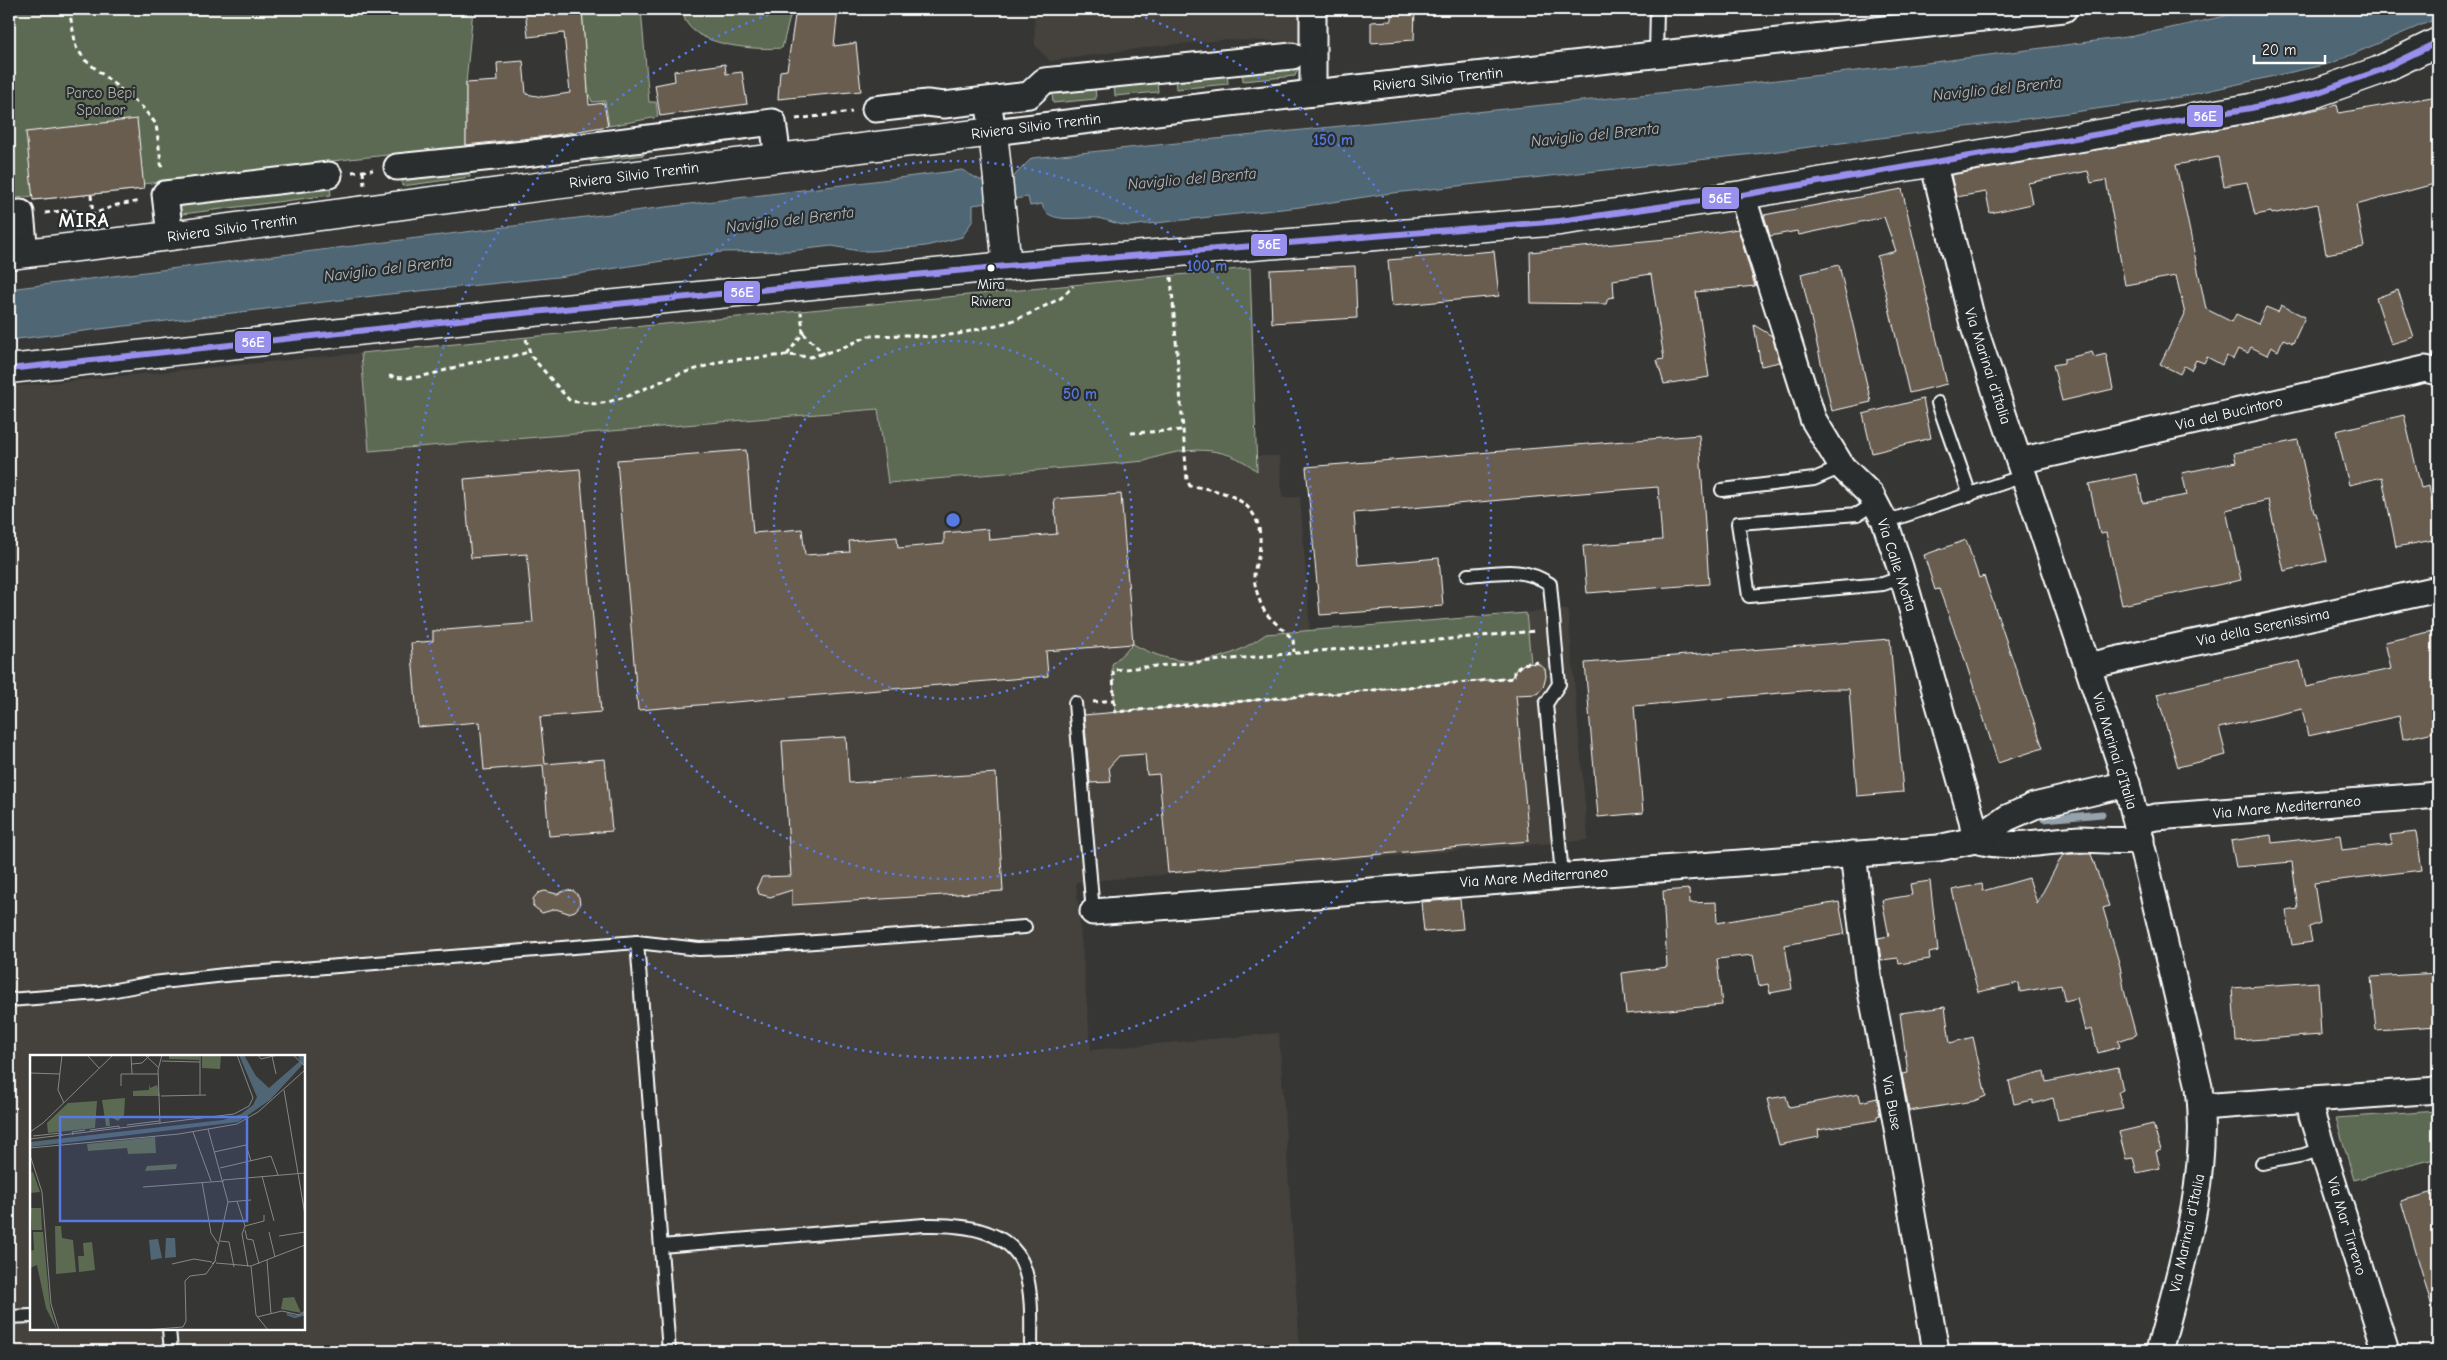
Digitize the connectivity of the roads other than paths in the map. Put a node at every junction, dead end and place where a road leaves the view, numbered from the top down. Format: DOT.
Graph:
graph roads {
  1 [pos="1313,9"];
  2 [pos="1657,9"];
  3 [pos="2064,9"];
  4 [pos="2438,42"];
  5 [pos="1656,54"];
  6 [pos="1292,56"];
  7 [pos="1313,93"];
  8 [pos="988,101"];
  9 [pos="875,108"];
  10 [pos="993,132"];
  11 [pos="533,153"];
  12 [pos="778,158"];
  13 [pos="1933,162"];
  14 [pos="397,167"];
  15 [pos="329,175"];
  16 [pos="537,187"];
  17 [pos="1742,196"];
  18 [pos="15,214"];
  19 [pos="170,236"];
  20 [pos="17,254"];
  21 [pos="1007,266"];
  22 [pos="9,369"];
  23 [pos="2438,372"];
  24 [pos="1938,403"];
  25 [pos="1842,467"];
  26 [pos="2022,468"];
  27 [pos="1722,490"];
  28 [pos="1970,495"];
  29 [pos="1880,513"];
  30 [pos="1468,575"];
  31 [pos="1903,577"];
  32 [pos="2438,589"];
  33 [pos="2088,666"];
  34 [pos="1075,703"];
  35 [pos="2127,784"];
  36 [pos="2438,794"];
  37 [pos="2139,830"];
  38 [pos="1975,840"];
  39 [pos="1853,854"];
  40 [pos="1562,876"];
  41 [pos="1094,912"];
  42 [pos="1025,926"];
  43 [pos="638,942"];
  44 [pos="9,1000"];
  45 [pos="2438,1090"];
  46 [pos="2310,1101"];
  47 [pos="2202,1107"];
  48 [pos="2322,1148"];
  49 [pos="2262,1163"];
  50 [pos="661,1246"];
  51 [pos="30,1316"];
  52 [pos="9,1317"];
  53 [pos="169,1330"];
  54 [pos="171,1351"];
  55 [pos="669,1351"];
  56 [pos="1031,1351"];
  57 [pos="1936,1351"];
  58 [pos="2159,1351"];
  59 [pos="2386,1351"];
  1 -- 7 [label="street"];
  2 -- 5 [label="lane"];
  3 -- 5 [label="street, Riviera Silvio Trentin"];
  4 -- 13 [label="street"];
  5 -- 7 [label="street, Riviera Silvio Trentin"];
  6 -- 8 [label="street"];
  7 -- 10 [label="street, Riviera Silvio Trentin"];
  8 -- 9 [label="street"];
  8 -- 10 [label="street"];
  10 -- 12 [label="street, Riviera Silvio Trentin"];
  10 -- 21 [label="street"];
  11 -- 12 [label="street"];
  11 -- 14 [label="street"];
  11 -- 16 [label="street"];
  12 -- 16 [label="street, Riviera Silvio Trentin"];
  13 -- 17 [label="street"];
  13 -- 26 [label="street, Via Marinai d'Italia"];
  15 -- 19 [label="street"];
  16 -- 19 [label="street, Riviera Silvio Trentin"];
  17 -- 21 [label="street"];
  17 -- 25 [label="street, Via Calle Motta"];
  18 -- 20 [label="street"];
  19 -- 20 [label="street, Riviera Silvio Trentin"];
  21 -- 22 [label="street"];
  23 -- 26 [label="street, Via del Bucintoro"];
  24 -- 28 [label="lane"];
  25 -- 27 [label="lane"];
  25 -- 29 [label="street, Via Calle Motta"];
  26 -- 28 [label="lane"];
  26 -- 33 [label="street, Via Marinai d'Italia"];
  28 -- 29 [label="lane"];
  29 -- 31 [label="street, Via Calle Motta"];
  29 -- 31 [label="lane"];
  30 -- 40 [label="lane"];
  31 -- 38 [label="street, Via Calle Motta"];
  32 -- 33 [label="street, Via della Serenissima"];
  33 -- 35 [label="street, Via Marinai d'Italia"];
  34 -- 41 [label="lane"];
  35 -- 37 [label="street, Via Marinai d'Italia"];
  35 -- 38 [label="street, Via Mare Mediterraneo"];
  36 -- 37 [label="street, Via Mare Mediterraneo"];
  37 -- 38 [label="street, Via Mare Mediterraneo"];
  37 -- 47 [label="street, Via Marinai d'Italia"];
  38 -- 39 [label="street, Via Mare Mediterraneo"];
  39 -- 40 [label="street, Via Mare Mediterraneo"];
  39 -- 57 [label="street, Via Buse"];
  40 -- 41 [label="street, Via Mare Mediterraneo"];
  42 -- 43 [label="lane"];
  43 -- 44 [label="lane"];
  43 -- 50 [label="lane"];
  45 -- 46 [label="street"];
  46 -- 47 [label="street"];
  46 -- 48 [label="street, Via Mar Tirreno"];
  47 -- 58 [label="street, Via Marinai d'Italia"];
  48 -- 49 [label="lane"];
  48 -- 59 [label="street, Via Mar Tirreno"];
  50 -- 55 [label="lane"];
  50 -- 56 [label="lane"];
  51 -- 52 [label="lane"];
  53 -- 54 [label="lane"];
}
